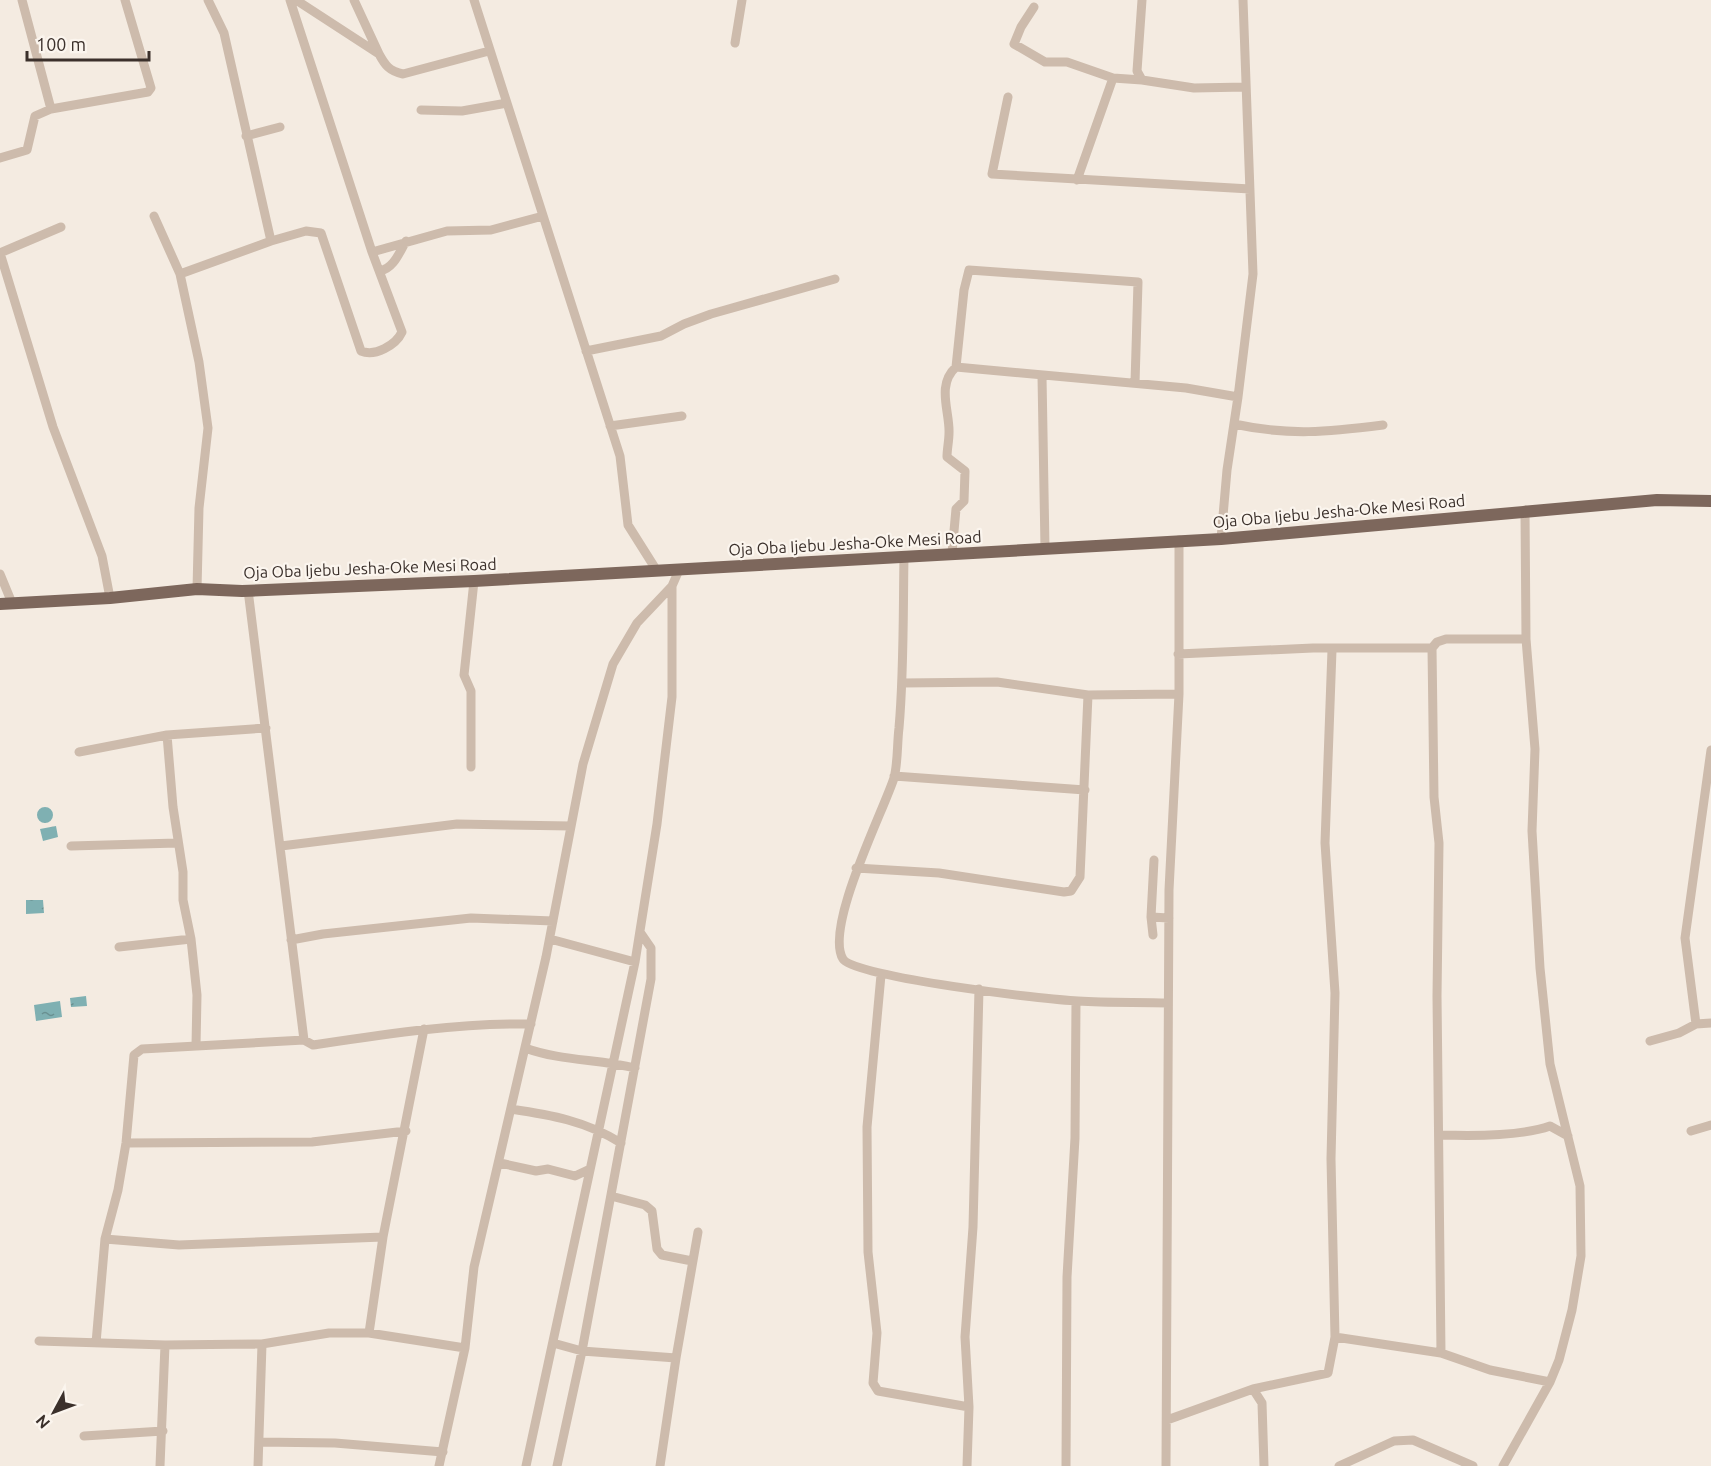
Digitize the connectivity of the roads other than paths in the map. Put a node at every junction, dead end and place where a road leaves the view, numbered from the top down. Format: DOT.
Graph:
graph roads {
  1 [pos="22,0"];
  2 [pos="125,0"];
  3 [pos="208,0"];
  4 [pos="290,0"];
  5 [pos="296,0"];
  6 [pos="354,0"];
  7 [pos="474,0"];
  8 [pos="742,0"];
  9 [pos="1142,0"];
  10 [pos="1243,0"];
  11 [pos="1034,7"];
  12 [pos="735,43"];
  13 [pos="489,51"];
  14 [pos="379,54"];
  15 [pos="1113,78"];
  16 [pos="1142,80"];
  17 [pos="1246,87"];
  18 [pos="1008,97"];
  19 [pos="507,103"];
  20 [pos="51,109"];
  21 [pos="421,110"];
  22 [pos="280,127"];
  23 [pos="246,136"];
  24 [pos="0,158"];
  25 [pos="1077,180"];
  26 [pos="1250,189"];
  27 [pos="154,216"];
  28 [pos="543,216"];
  29 [pos="61,226"];
  30 [pos="271,241"];
  31 [pos="406,241"];
  32 [pos="372,252"];
  33 [pos="0,253"];
  34 [pos="380,271"];
  35 [pos="180,274"];
  36 [pos="835,279"];
  37 [pos="586,351"];
  38 [pos="956,367"];
  39 [pos="1042,376"];
  40 [pos="1135,383"];
  41 [pos="1238,397"];
  42 [pos="682,416"];
  43 [pos="1234,424"];
  44 [pos="1383,425"];
  45 [pos="610,426"];
  46 [pos="1711,501"];
  47 [pos="1525,510"];
  48 [pos="1221,539"];
  49 [pos="1179,540"];
  50 [pos="1045,548"];
  51 [pos="952,553"];
  52 [pos="904,556"];
  53 [pos="679,570"];
  54 [pos="657,571"];
  55 [pos="0,574"];
  56 [pos="474,581"];
  57 [pos="672,586"];
  58 [pos="197,589"];
  59 [pos="248,590"];
  60 [pos="110,598"];
  61 [pos="6,604"];
  62 [pos="1526,639"];
  63 [pos="1431,648"];
  64 [pos="1332,650"];
  65 [pos="1178,654"];
  66 [pos="903,683"];
  67 [pos="1088,694"];
  68 [pos="1179,694"];
  69 [pos="267,728"];
  70 [pos="167,735"];
  71 [pos="1711,750"];
  72 [pos="79,752"];
  73 [pos="471,767"];
  74 [pos="894,776"];
  75 [pos="1084,790"];
  76 [pos="572,826"];
  77 [pos="177,843"];
  78 [pos="71,846"];
  79 [pos="281,846"];
  80 [pos="1154,860"];
  81 [pos="856,868"];
  82 [pos="1151,918"];
  83 [pos="1169,918"];
  84 [pos="553,921"];
  85 [pos="640,932"];
  86 [pos="1153,934"];
  87 [pos="191,939"];
  88 [pos="550,939"];
  89 [pos="291,940"];
  90 [pos="119,947"];
  91 [pos="635,962"];
  92 [pos="881,975"];
  93 [pos="979,989"];
  94 [pos="1076,1002"];
  95 [pos="1168,1003"];
  96 [pos="1711,1023"];
  97 [pos="531,1024"];
  98 [pos="1696,1024"];
  99 [pos="424,1029"];
  100 [pos="304,1040"];
  101 [pos="1650,1041"];
  102 [pos="196,1046"];
  103 [pos="525,1047"];
  104 [pos="613,1063"];
  105 [pos="635,1068"];
  106 [pos="511,1109"];
  107 [pos="1711,1125"];
  108 [pos="599,1129"];
  109 [pos="406,1131"];
  110 [pos="1691,1131"];
  111 [pos="1441,1135"];
  112 [pos="1568,1136"];
  113 [pos="126,1143"];
  114 [pos="621,1143"];
  115 [pos="500,1162"];
  116 [pos="590,1169"];
  117 [pos="611,1196"];
  118 [pos="698,1232"];
  119 [pos="383,1237"];
  120 [pos="105,1239"];
  121 [pos="693,1261"];
  122 [pos="369,1333"];
  123 [pos="1335,1337"];
  124 [pos="39,1341"];
  125 [pos="553,1342"];
  126 [pos="96,1343"];
  127 [pos="262,1344"];
  128 [pos="165,1346"];
  129 [pos="465,1348"];
  130 [pos="582,1351"];
  131 [pos="1442,1353"];
  132 [pos="676,1358"];
  133 [pos="1550,1382"];
  134 [pos="1253,1389"];
  135 [pos="969,1407"];
  136 [pos="1167,1420"];
  137 [pos="163,1431"];
  138 [pos="84,1436"];
  139 [pos="259,1442"];
  140 [pos="443,1452"];
  141 [pos="160,1466"];
  142 [pos="258,1466"];
  143 [pos="439,1466"];
  144 [pos="526,1466"];
  145 [pos="557,1466"];
  146 [pos="660,1466"];
  147 [pos="967,1466"];
  148 [pos="1066,1466"];
  149 [pos="1166,1466"];
  150 [pos="1264,1466"];
  151 [pos="1339,1466"];
  152 [pos="1473,1466"];
  153 [pos="1503,1466"];
  1 -- 20 [label="street"];
  2 -- 20 [label="street"];
  3 -- 23 [label="street"];
  4 -- 32 [label="street"];
  5 -- 14 [label="street"];
  6 -- 14 [label="street"];
  7 -- 13 [label="street"];
  8 -- 12 [label="street"];
  9 -- 16 [label="street"];
  10 -- 17 [label="street"];
  11 -- 15 [label="street"];
  13 -- 14 [label="street"];
  13 -- 19 [label="street"];
  15 -- 16 [label="street"];
  15 -- 25 [label="street"];
  16 -- 17 [label="street"];
  17 -- 26 [label="street"];
  18 -- 25 [label="street"];
  19 -- 21 [label="street"];
  19 -- 28 [label="street"];
  20 -- 24 [label="street"];
  22 -- 23 [label="street"];
  23 -- 30 [label="street"];
  25 -- 26 [label="street"];
  26 -- 41 [label="street"];
  27 -- 35 [label="street"];
  28 -- 31 [label="street"];
  28 -- 37 [label="street"];
  29 -- 33 [label="street"];
  30 -- 34 [label="street"];
  30 -- 35 [label="street"];
  31 -- 32 [label="street"];
  31 -- 34 [label="street"];
  32 -- 34 [label="street"];
  33 -- 60 [label="street"];
  35 -- 58 [label="street"];
  36 -- 37 [label="street"];
  37 -- 45 [label="street"];
  38 -- 39 [label="street"];
  38 -- 40 [label="street"];
  38 -- 51 [label="street"];
  39 -- 40 [label="street"];
  39 -- 50 [label="street"];
  40 -- 41 [label="street"];
  41 -- 43 [label="street"];
  42 -- 45 [label="street"];
  43 -- 44 [label="street"];
  43 -- 48 [label="street"];
  45 -- 54 [label="street"];
  46 -- 47 [label="main road, Oja Oba Ijebu Jesha-Oke Mesi Road"];
  47 -- 48 [label="main road, Oja Oba Ijebu Jesha-Oke Mesi Road"];
  47 -- 62 [label="street"];
  48 -- 49 [label="main road, Oja Oba Ijebu Jesha-Oke Mesi Road"];
  49 -- 50 [label="main road, Oja Oba Ijebu Jesha-Oke Mesi Road"];
  49 -- 65 [label="street"];
  50 -- 51 [label="main road, Oja Oba Ijebu Jesha-Oke Mesi Road"];
  51 -- 52 [label="main road, Oja Oba Ijebu Jesha-Oke Mesi Road"];
  52 -- 53 [label="main road, Oja Oba Ijebu Jesha-Oke Mesi Road"];
  52 -- 66 [label="street"];
  53 -- 54 [label="main road, Oja Oba Ijebu Jesha-Oke Mesi Road"];
  53 -- 57 [label="street"];
  54 -- 56 [label="main road, Oja Oba Ijebu Jesha-Oke Mesi Road"];
  55 -- 61 [label="street"];
  56 -- 59 [label="main road, Oja Oba Ijebu Jesha-Oke Mesi Road"];
  56 -- 73 [label="street"];
  57 -- 76 [label="street"];
  57 -- 85 [label="street"];
  58 -- 59 [label="main road, Oja Oba Ijebu Jesha-Oke Mesi Road"];
  58 -- 60 [label="main road, Oja Oba Ijebu Jesha-Oke Mesi Road"];
  59 -- 69 [label="street"];
  60 -- 61 [label="main road, Oja Oba Ijebu Jesha-Oke Mesi Road"];
  62 -- 63 [label="street"];
  62 -- 112 [label="street"];
  63 -- 64 [label="street"];
  63 -- 111 [label="street"];
  64 -- 65 [label="street"];
  64 -- 123 [label="street"];
  65 -- 68 [label="street"];
  66 -- 67 [label="street"];
  66 -- 74 [label="street"];
  67 -- 68 [label="street"];
  67 -- 75 [label="street"];
  68 -- 83 [label="street"];
  69 -- 70 [label="street"];
  69 -- 79 [label="street"];
  70 -- 72 [label="street"];
  70 -- 77 [label="street"];
  71 -- 98 [label="street"];
  74 -- 75 [label="street"];
  74 -- 81 [label="street"];
  75 -- 81 [label="street"];
  76 -- 79 [label="street"];
  76 -- 84 [label="street"];
  77 -- 78 [label="street"];
  77 -- 87 [label="street"];
  79 -- 89 [label="street"];
  80 -- 82 [label="street"];
  81 -- 92 [label="street"];
  82 -- 83 [label="street"];
  82 -- 86 [label="street"];
  83 -- 95 [label="street"];
  84 -- 88 [label="street"];
  84 -- 89 [label="street"];
  85 -- 91 [label="street"];
  85 -- 105 [label="street"];
  87 -- 90 [label="street"];
  87 -- 102 [label="street"];
  88 -- 91 [label="street"];
  88 -- 97 [label="street"];
  89 -- 100 [label="street"];
  91 -- 104 [label="street"];
  92 -- 93 [label="street"];
  92 -- 135 [label="street"];
  93 -- 94 [label="street"];
  93 -- 135 [label="street"];
  94 -- 95 [label="street"];
  94 -- 148 [label="street"];
  95 -- 136 [label="street"];
  96 -- 98 [label="street"];
  97 -- 99 [label="street"];
  97 -- 103 [label="street"];
  98 -- 101 [label="street"];
  99 -- 100 [label="street"];
  99 -- 109 [label="street"];
  100 -- 102 [label="street"];
  102 -- 113 [label="street"];
  103 -- 104 [label="street"];
  103 -- 106 [label="street"];
  104 -- 105 [label="street"];
  104 -- 108 [label="street"];
  105 -- 114 [label="street"];
  106 -- 108 [label="street"];
  106 -- 115 [label="street"];
  107 -- 110 [label="street"];
  108 -- 114 [label="street"];
  108 -- 116 [label="street"];
  109 -- 113 [label="street"];
  109 -- 119 [label="street"];
  111 -- 112 [label="street"];
  111 -- 131 [label="street"];
  112 -- 133 [label="street"];
  113 -- 120 [label="street"];
  114 -- 117 [label="street"];
  115 -- 116 [label="street"];
  115 -- 129 [label="street"];
  116 -- 125 [label="street"];
  117 -- 121 [label="street"];
  117 -- 130 [label="street"];
  118 -- 121 [label="street"];
  119 -- 120 [label="street"];
  119 -- 122 [label="street"];
  120 -- 126 [label="street"];
  121 -- 132 [label="street"];
  122 -- 127 [label="street"];
  122 -- 129 [label="street"];
  123 -- 131 [label="street"];
  123 -- 134 [label="street"];
  124 -- 126 [label="street"];
  125 -- 130 [label="street"];
  125 -- 144 [label="street"];
  126 -- 128 [label="street"];
  127 -- 128 [label="street"];
  127 -- 139 [label="street"];
  128 -- 137 [label="street"];
  129 -- 140 [label="street"];
  130 -- 132 [label="street"];
  130 -- 145 [label="street"];
  131 -- 133 [label="street"];
  132 -- 146 [label="street"];
  133 -- 153 [label="street"];
  134 -- 136 [label="street"];
  134 -- 150 [label="street"];
  135 -- 147 [label="street"];
  136 -- 149 [label="street"];
  137 -- 138 [label="street"];
  137 -- 141 [label="street"];
  139 -- 140 [label="street"];
  139 -- 142 [label="street"];
  140 -- 143 [label="street"];
  151 -- 152 [label="street"];
}
